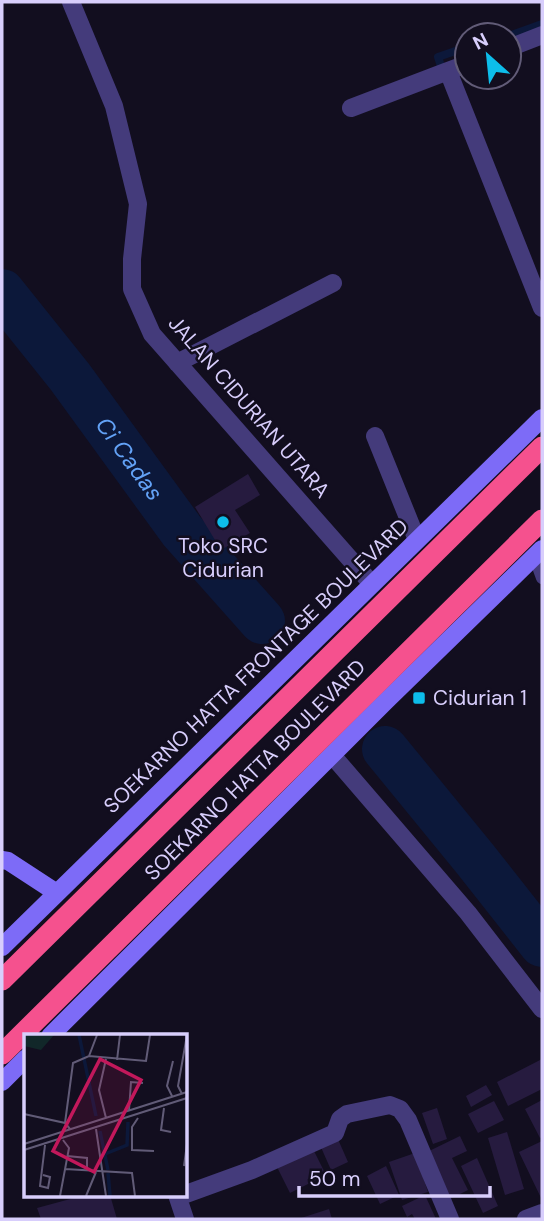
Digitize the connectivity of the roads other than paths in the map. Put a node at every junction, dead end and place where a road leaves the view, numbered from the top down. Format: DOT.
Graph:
graph roads {
  1 [pos="71,2"];
  2 [pos="542,36"];
  3 [pos="523,43"];
  4 [pos="453,69"];
  5 [pos="448,71"];
  6 [pos="351,108"];
  7 [pos="333,283"];
  8 [pos="542,308"];
  9 [pos="177,363"];
  10 [pos="542,418"];
  11 [pos="375,436"];
  12 [pos="542,447"];
  13 [pos="542,520"];
  14 [pos="417,540"];
  15 [pos="538,553"];
  16 [pos="542,578"];
  17 [pos="372,584"];
  18 [pos="278,692"];
  19 [pos="379,695"];
  20 [pos="331,747"];
  21 [pos="2,860"];
  22 [pos="57,892"];
  23 [pos="2,947"];
  24 [pos="2,980"];
  25 [pos="542,1009"];
  26 [pos="51,1034"];
  27 [pos="2,1054"];
  28 [pos="24,1060"];
  29 [pos="2,1083"];
  30 [pos="187,1193"];
  31 [pos="181,1196"];
  32 [pos="542,1213"];
  33 [pos="185,1219"];
  34 [pos="450,1219"];
  35 [pos="526,1219"];
  1 -- 9 [label="street, JALAN CIDURIAN UTARA"];
  2 -- 3 [label="street"];
  4 -- 5 [label="street"];
  5 -- 6 [label="street"];
  5 -- 8 [label="street"];
  7 -- 9 [label="street"];
  9 -- 17 [label="street, JALAN CIDURIAN UTARA"];
  10 -- 14 [label="main road, SOEKARNO HATTA FRONTAGE BOULEVARD"];
  11 -- 14 [label="street"];
  12 -- 18 [label="highway, SOEKARNO HATTA BOULEVARD"];
  13 -- 19 [label="highway, SOEKARNO HATTA BOULEVARD"];
  14 -- 17 [label="main road, SOEKARNO HATTA FRONTAGE BOULEVARD"];
  15 -- 16 [label="lane"];
  15 -- 19 [label="main road"];
  17 -- 18 [label="main road, SOEKARNO HATTA FRONTAGE BOULEVARD"];
  18 -- 22 [label="main road, SOEKARNO HATTA FRONTAGE BOULEVARD"];
  18 -- 24 [label="highway, SOEKARNO HATTA BOULEVARD"];
  19 -- 20 [label="highway, SOEKARNO HATTA BOULEVARD"];
  20 -- 25 [label="street"];
  20 -- 26 [label="main road"];
  20 -- 27 [label="highway, SOEKARNO HATTA BOULEVARD"];
  21 -- 22 [label="main road"];
  22 -- 23 [label="main road, SOEKARNO HATTA FRONTAGE BOULEVARD"];
  28 -- 29 [label="main road"];
  30 -- 34 [label="street"];
  31 -- 33 [label="street"];
  32 -- 35 [label="street"];
}
